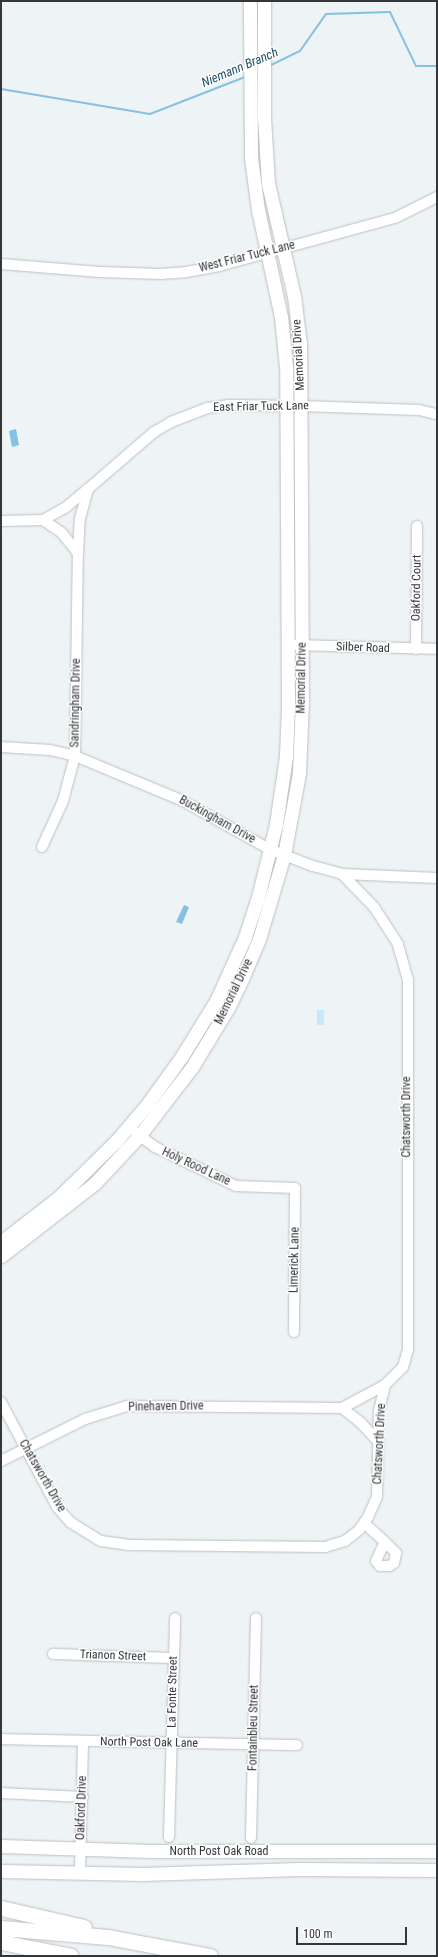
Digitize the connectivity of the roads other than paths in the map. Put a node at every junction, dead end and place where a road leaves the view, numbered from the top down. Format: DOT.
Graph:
graph roads {
  1 [pos="250,1"];
  2 [pos="264,1"];
  3 [pos="437,197"];
  4 [pos="281,247"];
  5 [pos="267,251"];
  6 [pos="1,264"];
  7 [pos="286,406"];
  8 [pos="301,406"];
  9 [pos="437,414"];
  10 [pos="88,490"];
  11 [pos="287,500"];
  12 [pos="302,501"];
  13 [pos="43,520"];
  14 [pos="1,521"];
  15 [pos="417,526"];
  16 [pos="78,553"];
  17 [pos="289,645"];
  18 [pos="302,646"];
  19 [pos="437,649"];
  20 [pos="416,650"];
  21 [pos="1,747"];
  22 [pos="75,756"];
  23 [pos="42,847"];
  24 [pos="271,850"];
  25 [pos="284,855"];
  26 [pos="342,874"];
  27 [pos="437,878"];
  28 [pos="216,1001"];
  29 [pos="228,1008"];
  30 [pos="128,1127"];
  31 [pos="139,1136"];
  32 [pos="295,1188"];
  33 [pos="1,1242"];
  34 [pos="1,1256"];
  35 [pos="294,1332"];
  36 [pos="385,1385"];
  37 [pos="1,1402"];
  38 [pos="342,1408"];
  39 [pos="379,1442"];
  40 [pos="24,1448"];
  41 [pos="1,1461"];
  42 [pos="364,1523"];
  43 [pos="385,1542"];
  44 [pos="175,1618"];
  45 [pos="256,1618"];
  46 [pos="53,1654"];
  47 [pos="173,1658"];
  48 [pos="1,1739"];
  49 [pos="84,1742"];
  50 [pos="172,1742"];
  51 [pos="254,1745"];
  52 [pos="297,1745"];
  53 [pos="1,1793"];
  54 [pos="83,1797"];
  55 [pos="169,1838"];
  56 [pos="251,1838"];
  57 [pos="1,1846"];
  58 [pos="80,1849"];
  59 [pos="437,1850"];
  60 [pos="437,1870"];
  61 [pos="1,1871"];
  62 [pos="80,1873"];
  63 [pos="1,1908"];
  64 [pos="1,1928"];
  65 [pos="1,1942"];
  66 [pos="151,1944"];
  67 [pos="71,1956"];
  68 [pos="163,1956"];
  69 [pos="182,1956"];
  70 [pos="210,1956"];
  1 -- 5 [label="main road, Memorial Drive"];
  2 -- 4 [label="main road, Memorial Drive"];
  3 -- 4 [label="street, West Friar Tuck Lane"];
  4 -- 5 [label="street, West Friar Tuck Lane"];
  4 -- 8 [label="main road, Memorial Drive"];
  5 -- 6 [label="street, West Friar Tuck Lane"];
  5 -- 7 [label="main road, Memorial Drive"];
  7 -- 8 [label="street, East Friar Tuck Lane"];
  7 -- 10 [label="street, East Friar Tuck Lane"];
  7 -- 11 [label="main road, Memorial Drive"];
  8 -- 9 [label="street, East Friar Tuck Lane"];
  8 -- 12 [label="main road, Memorial Drive"];
  10 -- 13 [label="street, East Friar Tuck Lane"];
  10 -- 16 [label="street, Sandringham Drive"];
  11 -- 12 [label="main road"];
  11 -- 17 [label="main road, Memorial Drive"];
  12 -- 18 [label="main road, Memorial Drive"];
  13 -- 14 [label="street, East Friar Tuck Lane"];
  13 -- 16 [label="street"];
  15 -- 20 [label="street, Oakford Court"];
  16 -- 22 [label="street, Sandringham Drive"];
  17 -- 18 [label="street, Silber Road"];
  17 -- 24 [label="main road, Memorial Drive"];
  18 -- 20 [label="street, Silber Road"];
  18 -- 25 [label="main road, Memorial Drive"];
  19 -- 20 [label="street, Silber Road"];
  21 -- 22 [label="street, Buckingham Drive"];
  22 -- 23 [label="street, Sandringham Drive"];
  22 -- 24 [label="street, Buckingham Drive"];
  24 -- 25 [label="street, Buckingham Drive"];
  24 -- 28 [label="main road, Memorial Drive"];
  25 -- 26 [label="street, Buckingham Drive"];
  25 -- 29 [label="main road, Memorial Drive"];
  26 -- 27 [label="street, Buckingham Drive"];
  26 -- 36 [label="street, Chatsworth Drive"];
  28 -- 29 [label="main road"];
  28 -- 30 [label="main road, Memorial Drive"];
  29 -- 31 [label="main road, Memorial Drive"];
  30 -- 31 [label="street, Holy Rood Lane"];
  30 -- 33 [label="main road, Memorial Drive"];
  31 -- 32 [label="street, Holy Rood Lane"];
  31 -- 34 [label="main road, Memorial Drive"];
  32 -- 35 [label="street, Limerick Lane"];
  36 -- 38 [label="street, Pinehaven Drive"];
  36 -- 39 [label="street, Chatsworth Drive"];
  37 -- 40 [label="street, Chatsworth Drive"];
  38 -- 39 [label="street"];
  38 -- 40 [label="street, Pinehaven Drive"];
  39 -- 42 [label="street, Chatsworth Drive"];
  40 -- 41 [label="street, Pinehaven Drive"];
  40 -- 42 [label="street, Chatsworth Drive"];
  42 -- 43 [label="street"];
  44 -- 47 [label="street, La Fonte Street"];
  45 -- 51 [label="street, Fontainbleu Street"];
  46 -- 47 [label="street, Trianon Street"];
  47 -- 50 [label="street, La Fonte Street"];
  48 -- 49 [label="street, North Post Oak Lane"];
  49 -- 50 [label="street, North Post Oak Lane"];
  49 -- 54 [label="street, Oakford Drive"];
  50 -- 51 [label="street, North Post Oak Lane"];
  50 -- 55 [label="street, La Fonte Street"];
  51 -- 52 [label="street, North Post Oak Lane"];
  51 -- 56 [label="street, Fontainbleu Street"];
  53 -- 54 [label="street"];
  54 -- 58 [label="street, Oakford Drive"];
  57 -- 58 [label="main road, North Post Oak Road"];
  58 -- 59 [label="main road, North Post Oak Road"];
  58 -- 62 [label="street, Oakford Drive"];
  60 -- 62 [label="main road, North Post Oak Road"];
  61 -- 62 [label="main road, North Post Oak Road"];
  63 -- 68 [label="highway"];
  64 -- 66 [label="highway"];
  65 -- 67 [label="highway"];
  66 -- 69 [label="highway"];
  66 -- 70 [label="highway"];
}
